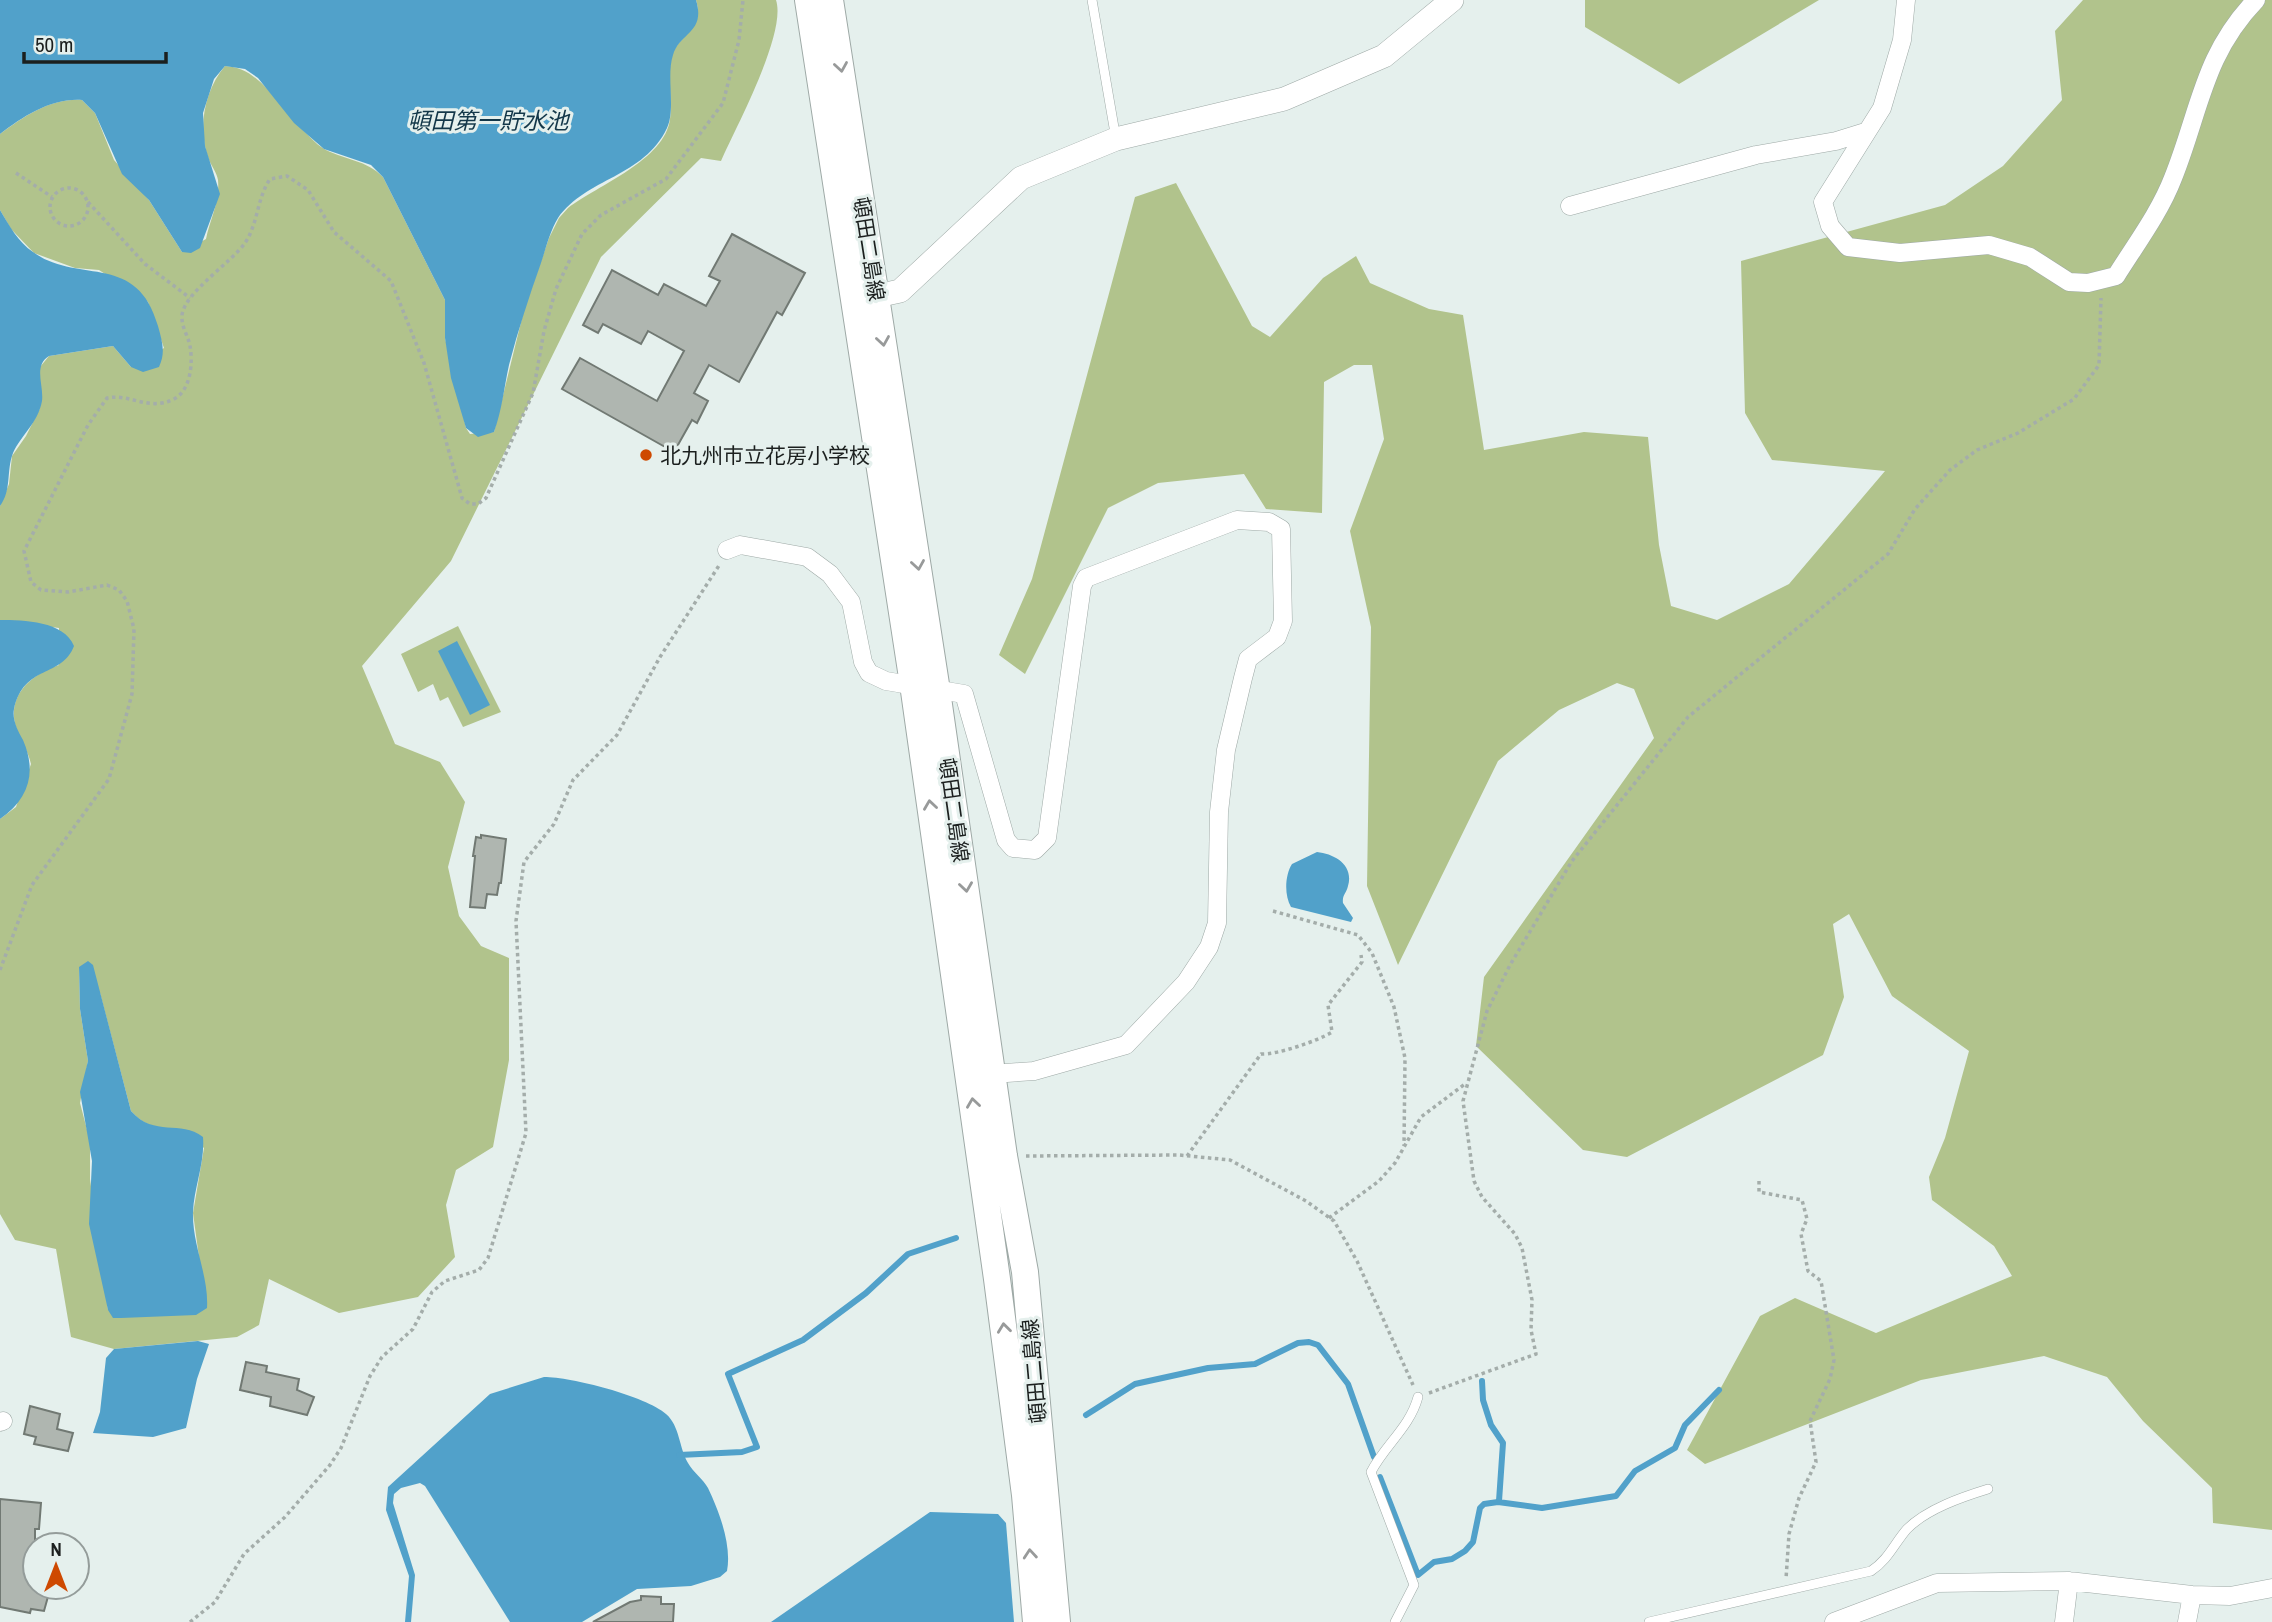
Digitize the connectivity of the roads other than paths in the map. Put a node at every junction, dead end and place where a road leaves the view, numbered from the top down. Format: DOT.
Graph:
graph roads {
  1 [pos="1092,0"];
  2 [pos="1452,0"];
  3 [pos="1906,0"];
  4 [pos="2256,0"];
  5 [pos="825,3"];
  6 [pos="1864,132"];
  7 [pos="1116,139"];
  8 [pos="1570,206"];
  9 [pos="866,299"];
  10 [pos="727,550"];
  11 [pos="925,688"];
  12 [pos="992,1074"];
  13 [pos="1419,1397"];
  14 [pos="1988,1489"];
  15 [pos="2069,1581"];
  16 [pos="2272,1588"];
  17 [pos="2192,1595"];
  18 [pos="1036,1622"];
  19 [pos="1057,1622"];
  20 [pos="1395,1622"];
  21 [pos="1649,1622"];
  22 [pos="1833,1622"];
  23 [pos="2064,1622"];
  24 [pos="2187,1622"];
  1 -- 7 [label="lane"];
  2 -- 7 [label="street"];
  3 -- 6 [label="street"];
  4 -- 6 [label="street"];
  5 -- 9 [label="main road, 頓田二島線"];
  6 -- 8 [label="street"];
  7 -- 9 [label="street"];
  9 -- 11 [label="main road, 頓田二島線"];
  10 -- 11 [label="street"];
  11 -- 12 [label="main road, 頓田二島線, one-way"];
  11 -- 12 [label="street"];
  18 -- 11 [label="main road, 頓田二島線, one-way"];
  12 -- 19 [label="main road, 頓田二島線"];
  13 -- 20 [label="lane"];
  14 -- 21 [label="lane"];
  15 -- 17 [label="street"];
  15 -- 22 [label="street"];
  15 -- 23 [label="street"];
  16 -- 17 [label="street"];
  17 -- 24 [label="street"];
}
